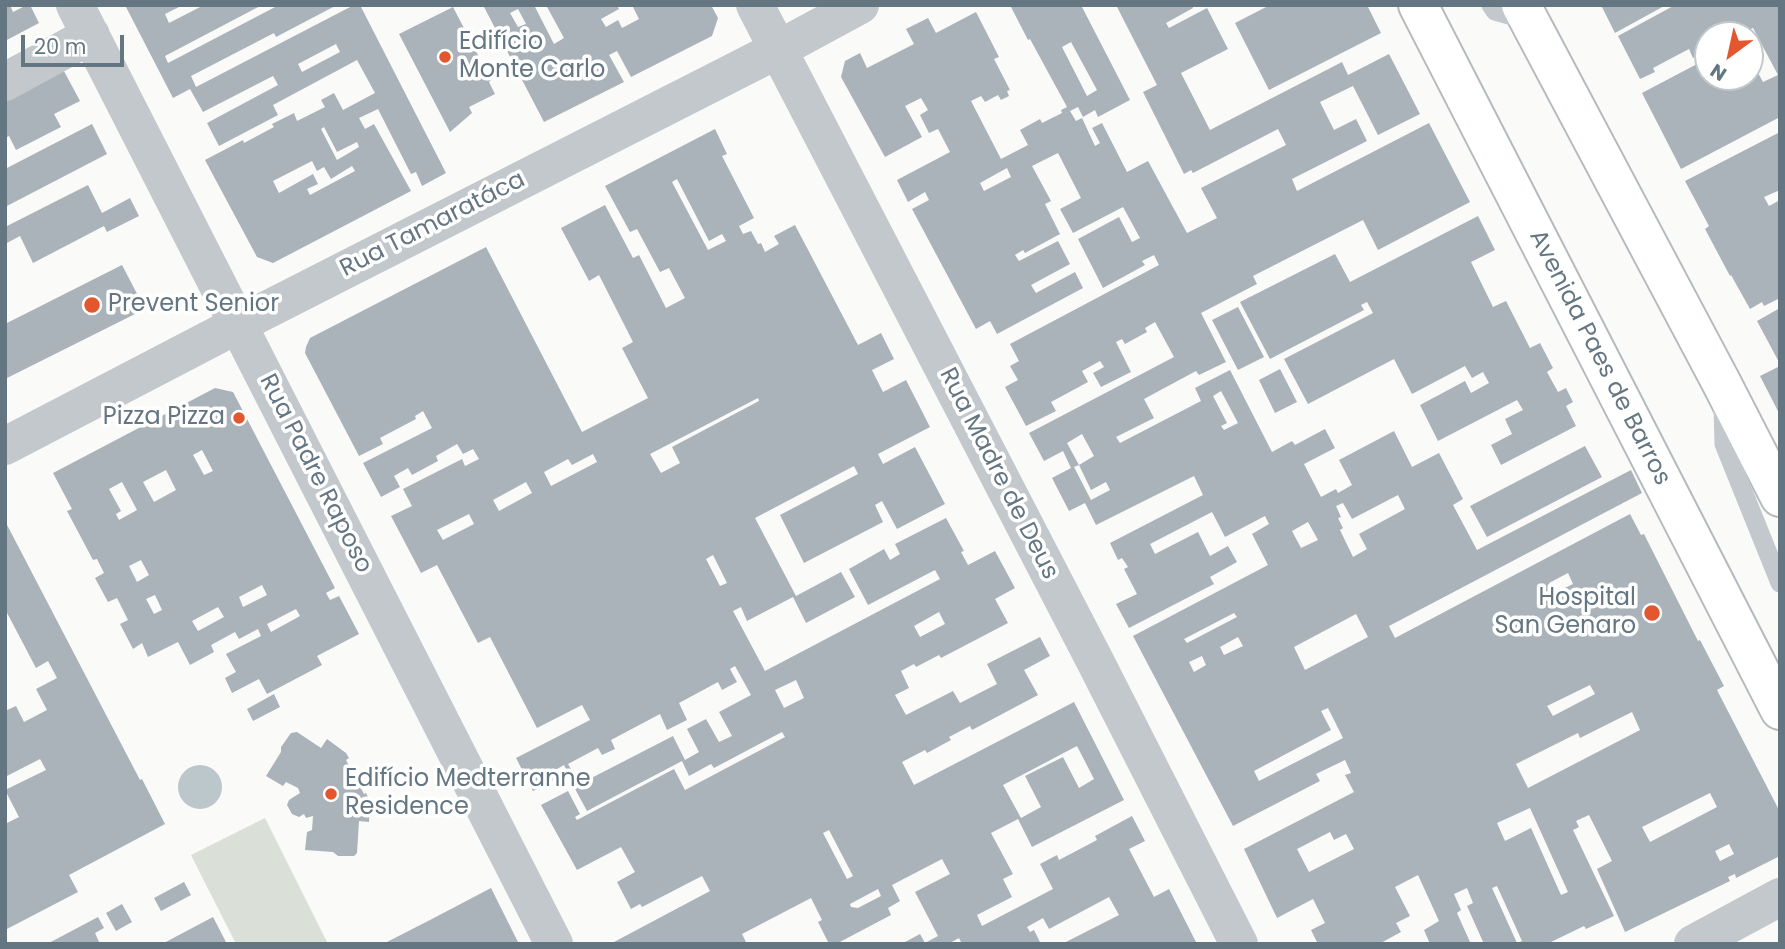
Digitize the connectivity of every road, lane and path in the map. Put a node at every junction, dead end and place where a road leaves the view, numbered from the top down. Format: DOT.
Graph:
graph roads {
  1 [pos="755,5"];
  2 [pos="860,5"];
  3 [pos="1418,5"];
  4 [pos="1491,5"];
  5 [pos="1520,10"];
  6 [pos="83,20"];
  7 [pos="777,50"];
  8 [pos="5,82"];
  9 [pos="239,324"];
  10 [pos="1721,382"];
  11 [pos="5,446"];
  12 [pos="1780,497"];
  13 [pos="1780,583"];
  14 [pos="1780,710"];
  15 [pos="1780,897"];
  16 [pos="554,944"];
  17 [pos="1239,944"];
  18 [pos="1693,944"];
  1 -- 7 [label="street, Rua Madre de Deus"];
  2 -- 7 [label="street, Rua Tamaratáca"];
  3 -- 14 [label="main road, Avenida Paes de Barros"];
  4 -- 5 [label="lane"];
  5 -- 10 [label="main road"];
  6 -- 8 [label="street"];
  6 -- 9 [label="street, Rua Padre Raposo"];
  7 -- 9 [label="street, Rua Tamaratáca"];
  7 -- 17 [label="street, Rua Madre de Deus"];
  9 -- 11 [label="street, Rua Tamaratáca"];
  9 -- 16 [label="street, Rua Padre Raposo"];
  10 -- 12 [label="main road"];
  10 -- 13 [label="lane"];
  15 -- 18 [label="street"];
}
